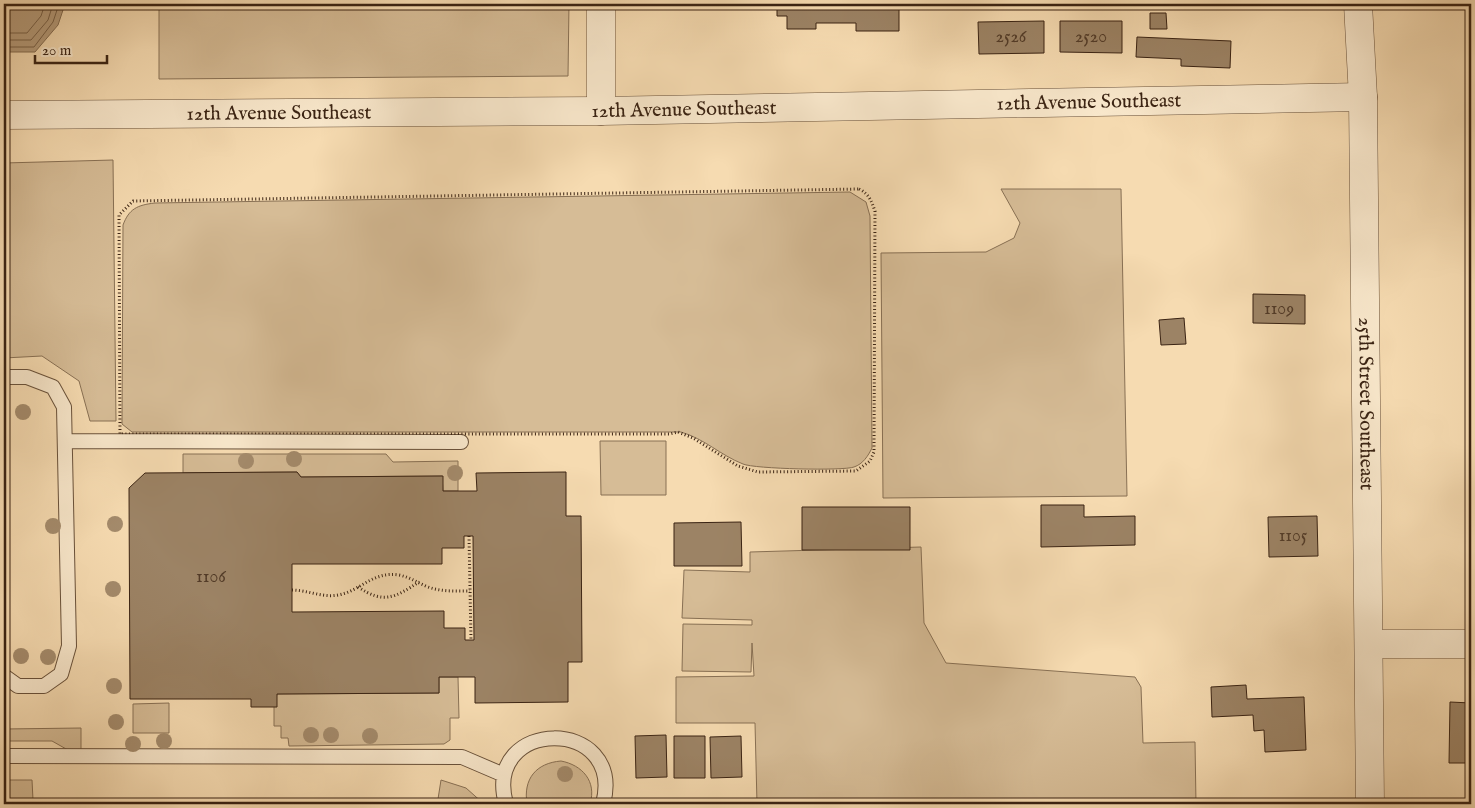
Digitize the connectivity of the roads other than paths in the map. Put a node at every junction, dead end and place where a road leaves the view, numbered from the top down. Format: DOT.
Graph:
graph roads {
  1 [pos="601,4"];
  2 [pos="1358,4"];
  3 [pos="1364,97"];
  4 [pos="601,111"];
  5 [pos="4,115"];
  6 [pos="4,377"];
  7 [pos="65,441"];
  8 [pos="462,442"];
  9 [pos="1369,644"];
  10 [pos="1471,644"];
  11 [pos="4,676"];
  12 [pos="4,756"];
  13 [pos="504,775"];
  14 [pos="506,804"];
  15 [pos="603,804"];
  16 [pos="1370,804"];
  1 -- 4 [label="street"];
  2 -- 3 [label="street, 25th Street Southeast"];
  3 -- 4 [label="street, 12th Avenue Southeast"];
  3 -- 9 [label="street, 25th Street Southeast"];
  4 -- 5 [label="street, 12th Avenue Southeast"];
  6 -- 7 [label="lane"];
  7 -- 8 [label="lane"];
  7 -- 11 [label="lane"];
  9 -- 10 [label="street"];
  9 -- 16 [label="street, 25th Street Southeast"];
  12 -- 13 [label="lane"];
  13 -- 14 [label="lane"];
  13 -- 15 [label="lane"];
}
